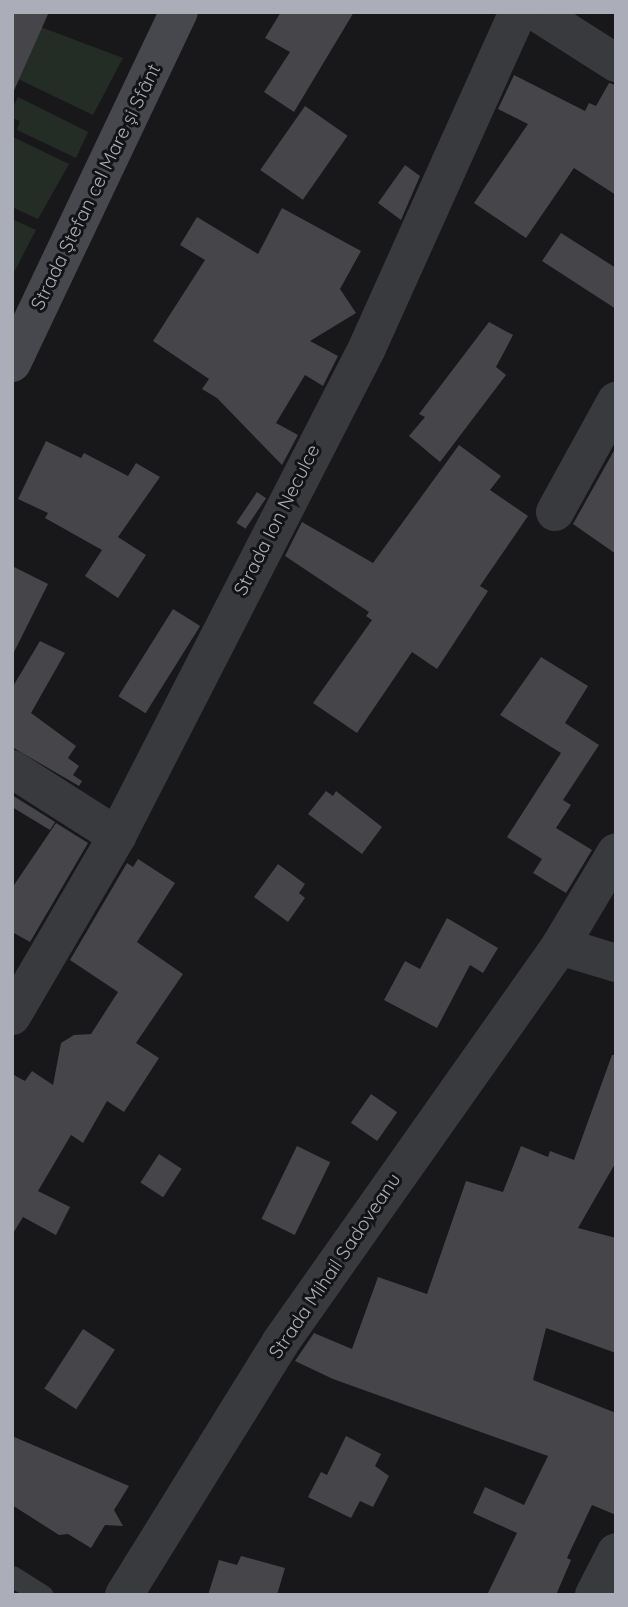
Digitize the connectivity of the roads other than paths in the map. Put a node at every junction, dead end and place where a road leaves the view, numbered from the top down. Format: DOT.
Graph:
graph roads {
  1 [pos="179,12"];
  2 [pos="517,12"];
  3 [pos="536,12"];
  4 [pos="616,63"];
  5 [pos="17,342"];
  6 [pos="616,401"];
  7 [pos="555,512"];
  8 [pos="12,769"];
  9 [pos="117,836"];
  10 [pos="616,852"];
  11 [pos="560,946"];
  12 [pos="616,964"];
  13 [pos="12,1016"];
  14 [pos="616,1552"];
  15 [pos="12,1576"];
  16 [pos="42,1595"];
  17 [pos="124,1595"];
  18 [pos="594,1595"];
  1 -- 5 [label="street, Strada Ștefan cel Mare și Sfânt"];
  2 -- 9 [label="street, Strada Ion Neculce"];
  3 -- 4 [label="street"];
  6 -- 7 [label="street"];
  8 -- 9 [label="street"];
  9 -- 13 [label="street, Strada Ion Neculce"];
  10 -- 11 [label="street, Strada Mihail Sadoveanu"];
  11 -- 12 [label="street"];
  11 -- 17 [label="street, Strada Mihail Sadoveanu"];
  14 -- 18 [label="street"];
  15 -- 16 [label="lane"];
}
